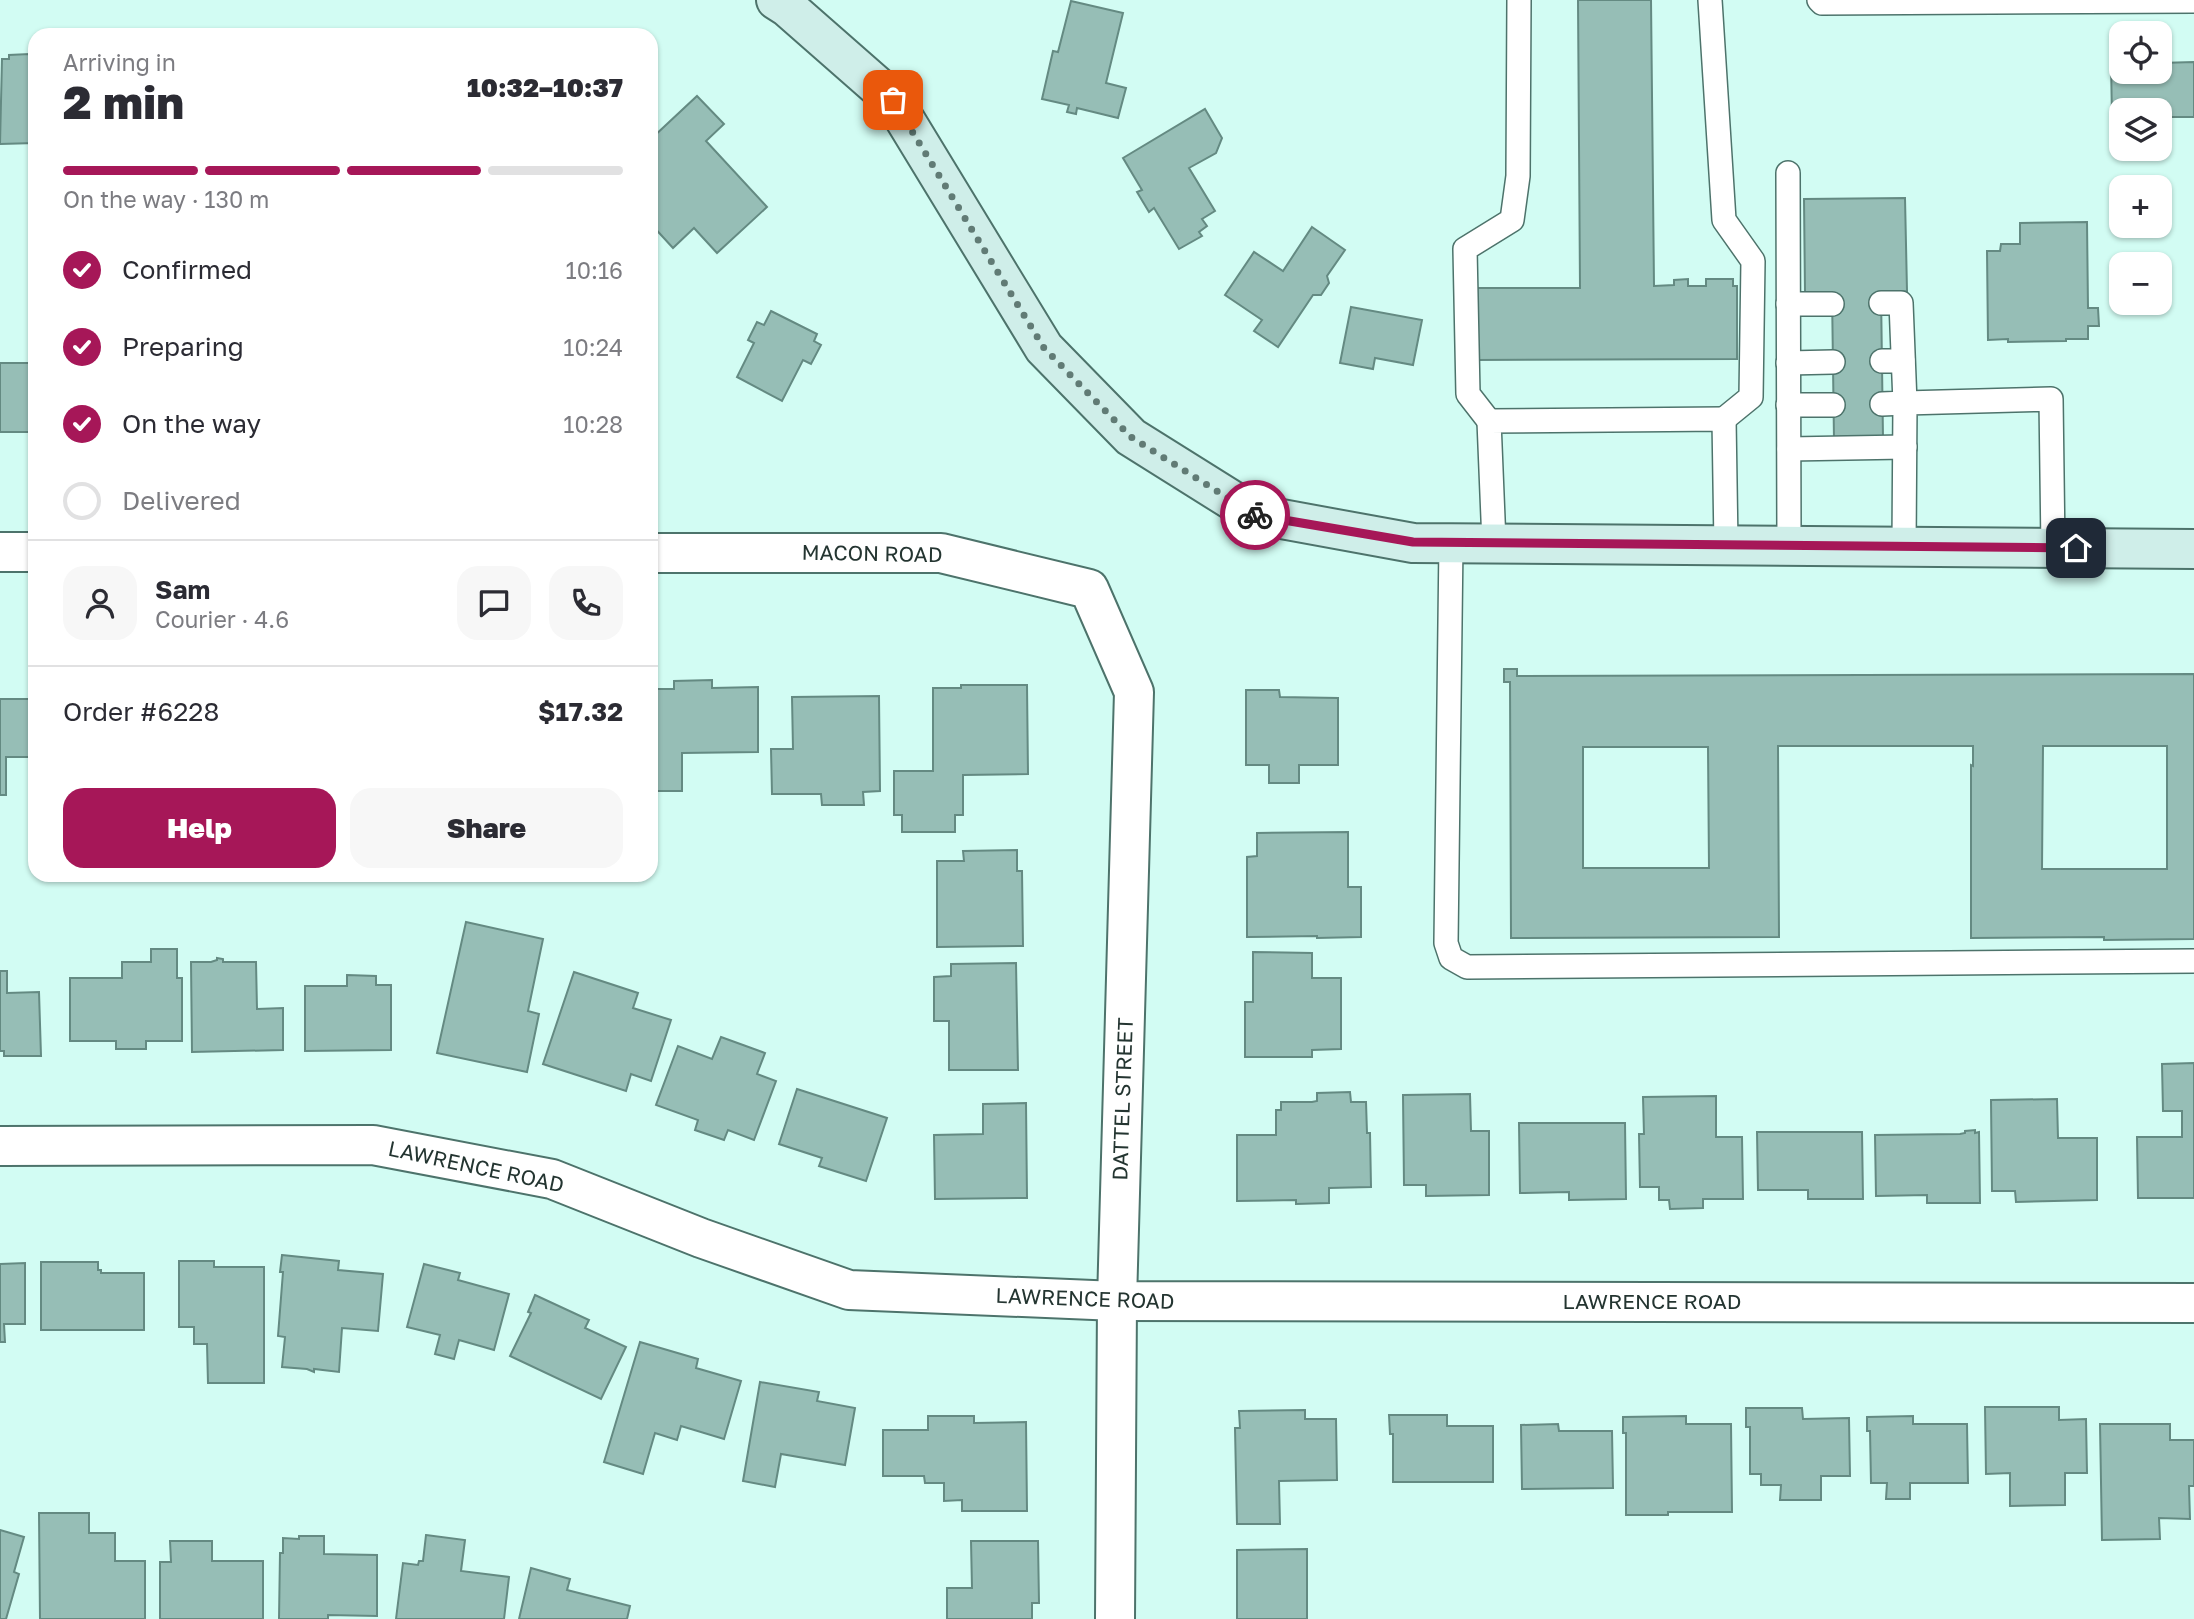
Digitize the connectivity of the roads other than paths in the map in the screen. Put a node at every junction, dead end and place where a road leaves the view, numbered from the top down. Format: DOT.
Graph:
graph roads {
  1 [pos="1519,0"];
  2 [pos="1710,0"];
  3 [pos="1819,0"];
  4 [pos="2194,1"];
  5 [pos="788,2"];
  6 [pos="1788,173"];
  7 [pos="1832,303"];
  8 [pos="1881,303"];
  9 [pos="1788,304"];
  10 [pos="1833,362"];
  11 [pos="1788,363"];
  12 [pos="1905,403"];
  13 [pos="1882,404"];
  14 [pos="1788,405"];
  15 [pos="1833,405"];
  16 [pos="1724,419"];
  17 [pos="1489,421"];
  18 [pos="1905,447"];
  19 [pos="1788,449"];
  20 [pos="1494,542"];
  21 [pos="1451,543"];
  22 [pos="1726,545"];
  23 [pos="1789,545"];
  24 [pos="1904,547"];
  25 [pos="2053,548"];
  26 [pos="2194,549"];
  27 [pos="0,552"];
  28 [pos="28,552"];
  29 [pos="658,553"];
  30 [pos="1089,589"];
  31 [pos="2194,961"];
  32 [pos="0,1146"];
  33 [pos="1117,1301"];
  34 [pos="2194,1303"];
  35 [pos="1115,1619"];
  1 -- 17 [label="lane"];
  2 -- 16 [label="lane"];
  3 -- 4 [label="lane"];
  5 -- 21 [label="main road"];
  6 -- 9 [label="lane"];
  7 -- 9 [label="lane"];
  8 -- 12 [label="lane"];
  9 -- 11 [label="lane"];
  10 -- 11 [label="lane"];
  11 -- 14 [label="lane"];
  12 -- 13 [label="lane"];
  12 -- 18 [label="lane"];
  12 -- 25 [label="lane"];
  14 -- 15 [label="lane"];
  14 -- 19 [label="lane"];
  16 -- 17 [label="lane"];
  16 -- 22 [label="lane"];
  17 -- 20 [label="lane"];
  18 -- 19 [label="lane"];
  18 -- 24 [label="lane"];
  19 -- 23 [label="lane"];
  20 -- 21 [label="main road"];
  20 -- 22 [label="main road"];
  21 -- 31 [label="lane"];
  22 -- 23 [label="main road"];
  23 -- 24 [label="main road"];
  24 -- 25 [label="main road"];
  25 -- 26 [label="main road"];
  27 -- 28 [label="street"];
  29 -- 30 [label="street, MACON ROAD"];
  30 -- 33 [label="street, DATTEL STREET"];
  32 -- 33 [label="street, LAWRENCE ROAD"];
  33 -- 34 [label="street, LAWRENCE ROAD"];
  33 -- 35 [label="street, DATTEL STREET"];
}
